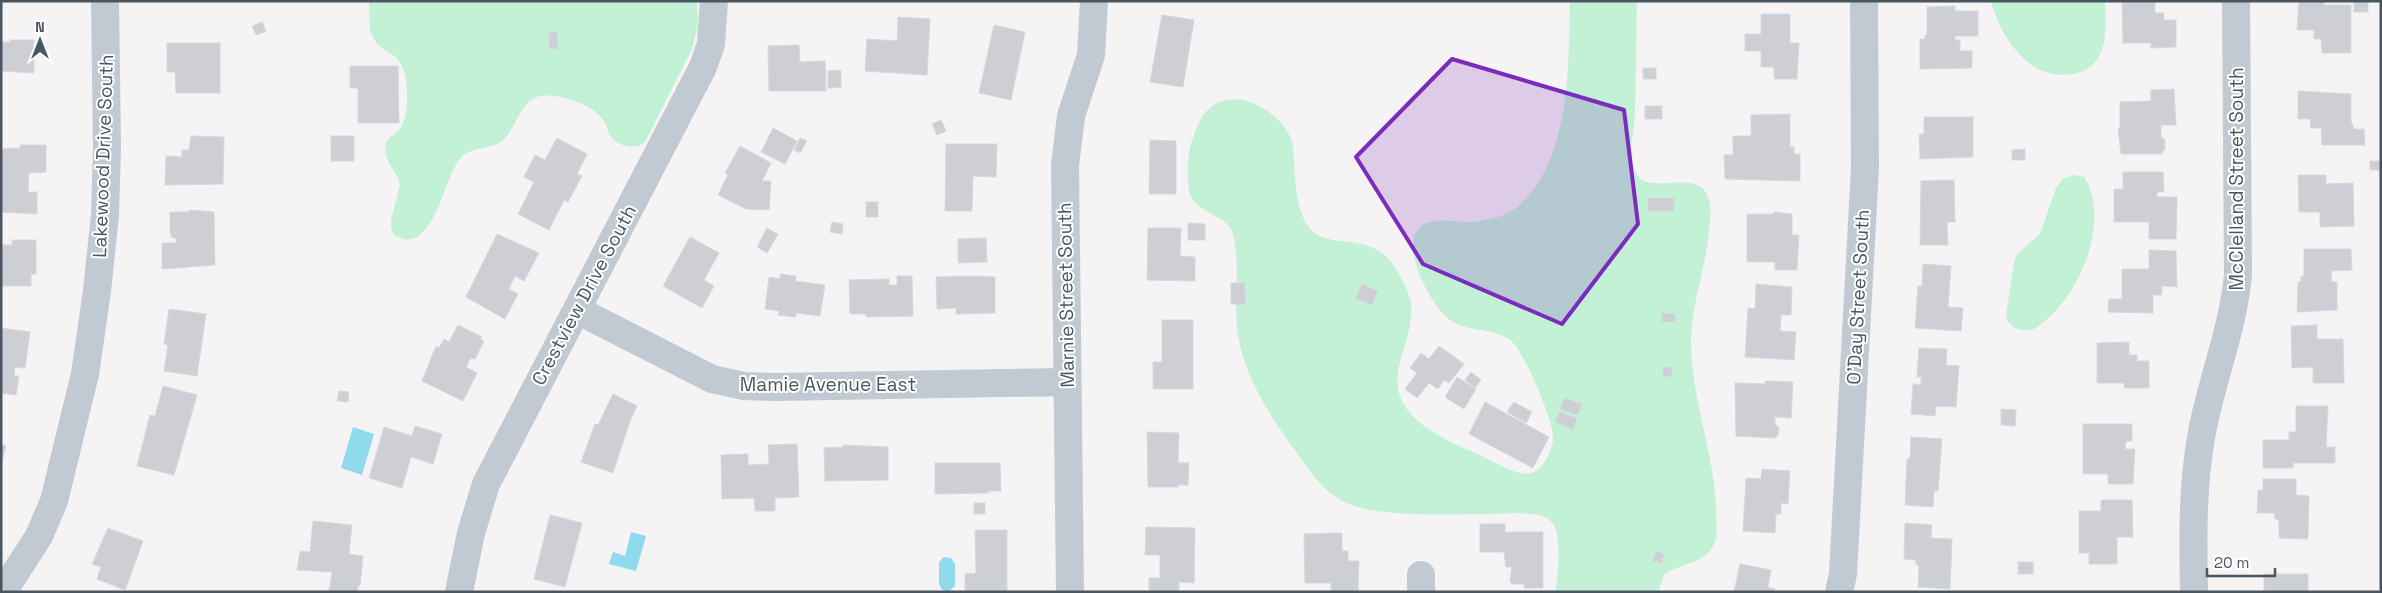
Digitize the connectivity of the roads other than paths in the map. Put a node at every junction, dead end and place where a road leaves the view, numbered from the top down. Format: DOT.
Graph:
graph roads {
  1 [pos="105,1"];
  2 [pos="714,1"];
  3 [pos="1094,1"];
  4 [pos="1864,1"];
  5 [pos="2236,1"];
  6 [pos="577,310"];
  7 [pos="1067,382"];
  8 [pos="7,574"];
  9 [pos="459,592"];
  10 [pos="1070,592"];
  11 [pos="1839,592"];
  12 [pos="2194,592"];
  1 -- 8 [label="street, Lakewood Drive South"];
  2 -- 6 [label="street, Crestview Drive South"];
  3 -- 7 [label="street, Marnie Street South"];
  4 -- 11 [label="street, O'Day Street South"];
  5 -- 12 [label="street, McClelland Street South"];
  6 -- 7 [label="street, Mamie Avenue East"];
  6 -- 9 [label="street, Crestview Drive South"];
  7 -- 10 [label="street, Marnie Street South"];
}
